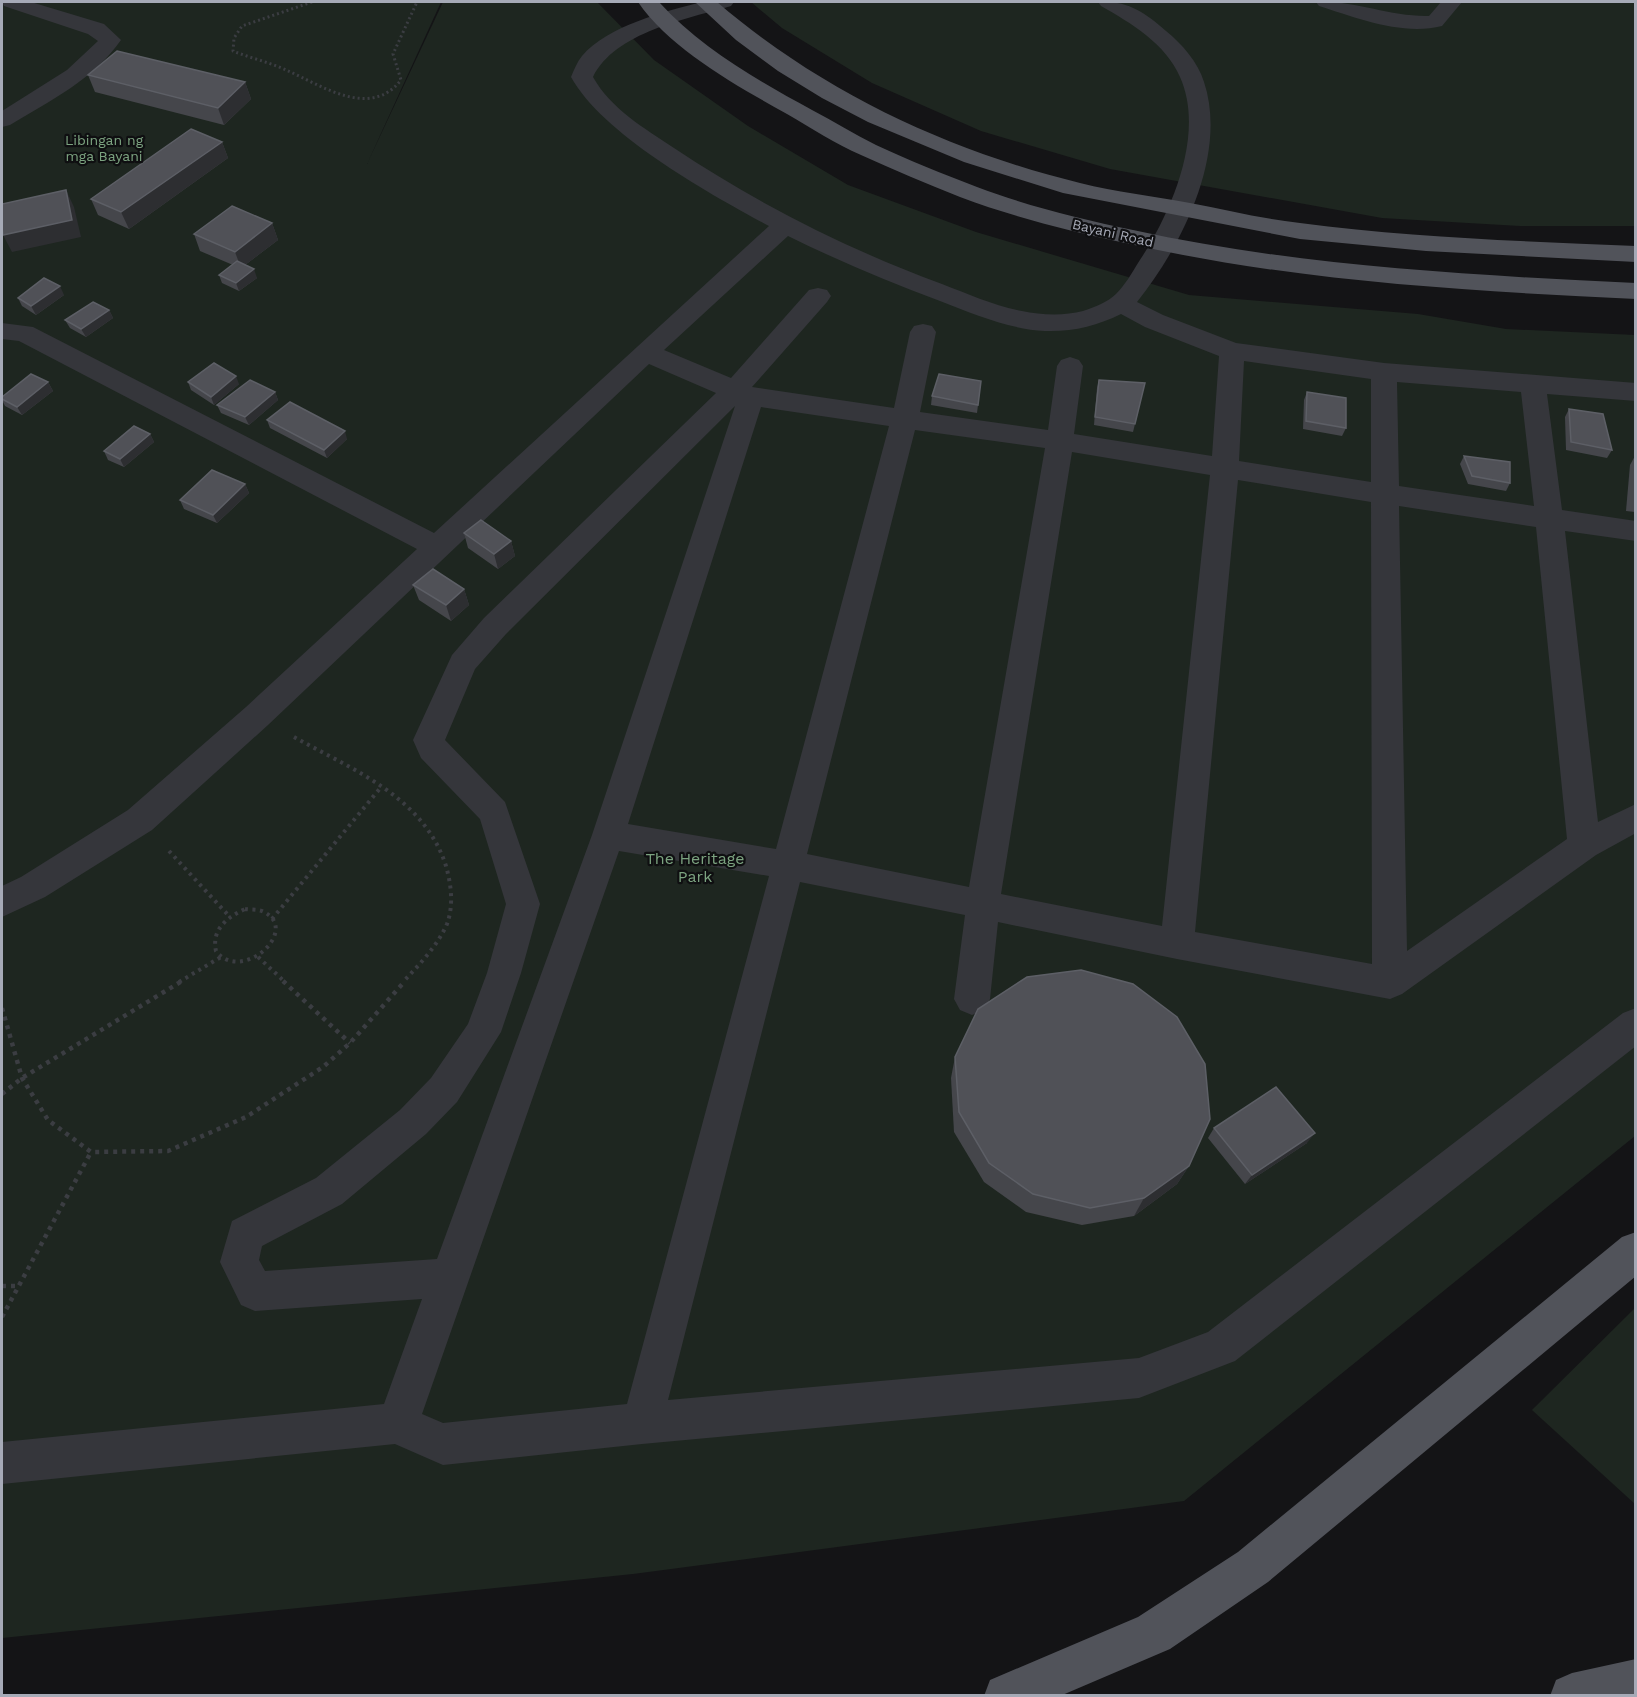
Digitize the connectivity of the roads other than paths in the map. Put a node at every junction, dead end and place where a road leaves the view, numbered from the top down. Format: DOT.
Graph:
graph roads {
  1 [pos="11,2"];
  2 [pos="1108,2"];
  3 [pos="1326,2"];
  4 [pos="1452,2"];
  5 [pos="713,3"];
  6 [pos="655,10"];
  7 [pos="2,120"];
  8 [pos="1180,208"];
  9 [pos="784,226"];
  10 [pos="1164,245"];
  11 [pos="1635,254"];
  12 [pos="1635,291"];
  13 [pos="818,296"];
  14 [pos="1120,303"];
  15 [pos="2,330"];
  16 [pos="923,332"];
  17 [pos="1232,351"];
  18 [pos="646,352"];
  19 [pos="1070,366"];
  20 [pos="1384,372"];
  21 [pos="1533,385"];
  22 [pos="1635,392"];
  23 [pos="743,393"];
  24 [pos="905,418"];
  25 [pos="1060,441"];
  26 [pos="1226,467"];
  27 [pos="1384,494"];
  28 [pos="1549,517"];
  29 [pos="1635,531"];
  30 [pos="438,547"];
  31 [pos="1635,817"];
  32 [pos="608,835"];
  33 [pos="1584,844"];
  34 [pos="789,865"];
  35 [pos="2,902"];
  36 [pos="982,903"];
  37 [pos="1177,944"];
  38 [pos="504,973"];
  39 [pos="1390,983"];
  40 [pos="553,988"];
  41 [pos="972,999"];
  42 [pos="1635,1024"];
  43 [pos="1635,1251"];
  44 [pos="450,1278"];
  45 [pos="398,1422"];
  46 [pos="642,1423"];
  47 [pos="2,1463"];
  48 [pos="1635,1681"];
  49 [pos="1006,1695"];
  50 [pos="1572,1695"];
  1 -- 7 [label="street"];
  2 -- 8 [label="street"];
  3 -- 4 [label="street"];
  5 -- 6 [label="street"];
  5 -- 8 [label="main road"];
  6 -- 9 [label="street"];
  6 -- 10 [label="main road, Bayani Road"];
  8 -- 10 [label="street"];
  8 -- 11 [label="main road"];
  9 -- 14 [label="street"];
  9 -- 18 [label="street"];
  10 -- 12 [label="main road, Bayani Road"];
  10 -- 14 [label="street"];
  13 -- 23 [label="street"];
  14 -- 17 [label="street"];
  15 -- 30 [label="street"];
  16 -- 24 [label="street"];
  17 -- 20 [label="street"];
  17 -- 26 [label="street"];
  18 -- 23 [label="street"];
  18 -- 30 [label="street"];
  19 -- 25 [label="street"];
  20 -- 21 [label="street"];
  20 -- 27 [label="street"];
  21 -- 22 [label="street"];
  21 -- 28 [label="street"];
  23 -- 24 [label="street"];
  23 -- 32 [label="street"];
  23 -- 38 [label="street"];
  24 -- 25 [label="street"];
  24 -- 34 [label="street"];
  25 -- 26 [label="street"];
  25 -- 36 [label="street"];
  26 -- 27 [label="street"];
  26 -- 37 [label="street"];
  27 -- 28 [label="street"];
  27 -- 39 [label="street"];
  28 -- 29 [label="street"];
  28 -- 33 [label="street"];
  30 -- 35 [label="street"];
  31 -- 33 [label="street"];
  32 -- 34 [label="street"];
  32 -- 40 [label="street"];
  33 -- 39 [label="street"];
  34 -- 36 [label="street"];
  34 -- 46 [label="street"];
  36 -- 37 [label="street"];
  36 -- 41 [label="street"];
  37 -- 39 [label="street"];
  38 -- 40 [label="street"];
  38 -- 44 [label="street"];
  40 -- 44 [label="street"];
  42 -- 46 [label="street"];
  43 -- 49 [label="main road"];
  44 -- 45 [label="street"];
  45 -- 46 [label="street"];
  45 -- 47 [label="street"];
  48 -- 50 [label="main road"];
}
